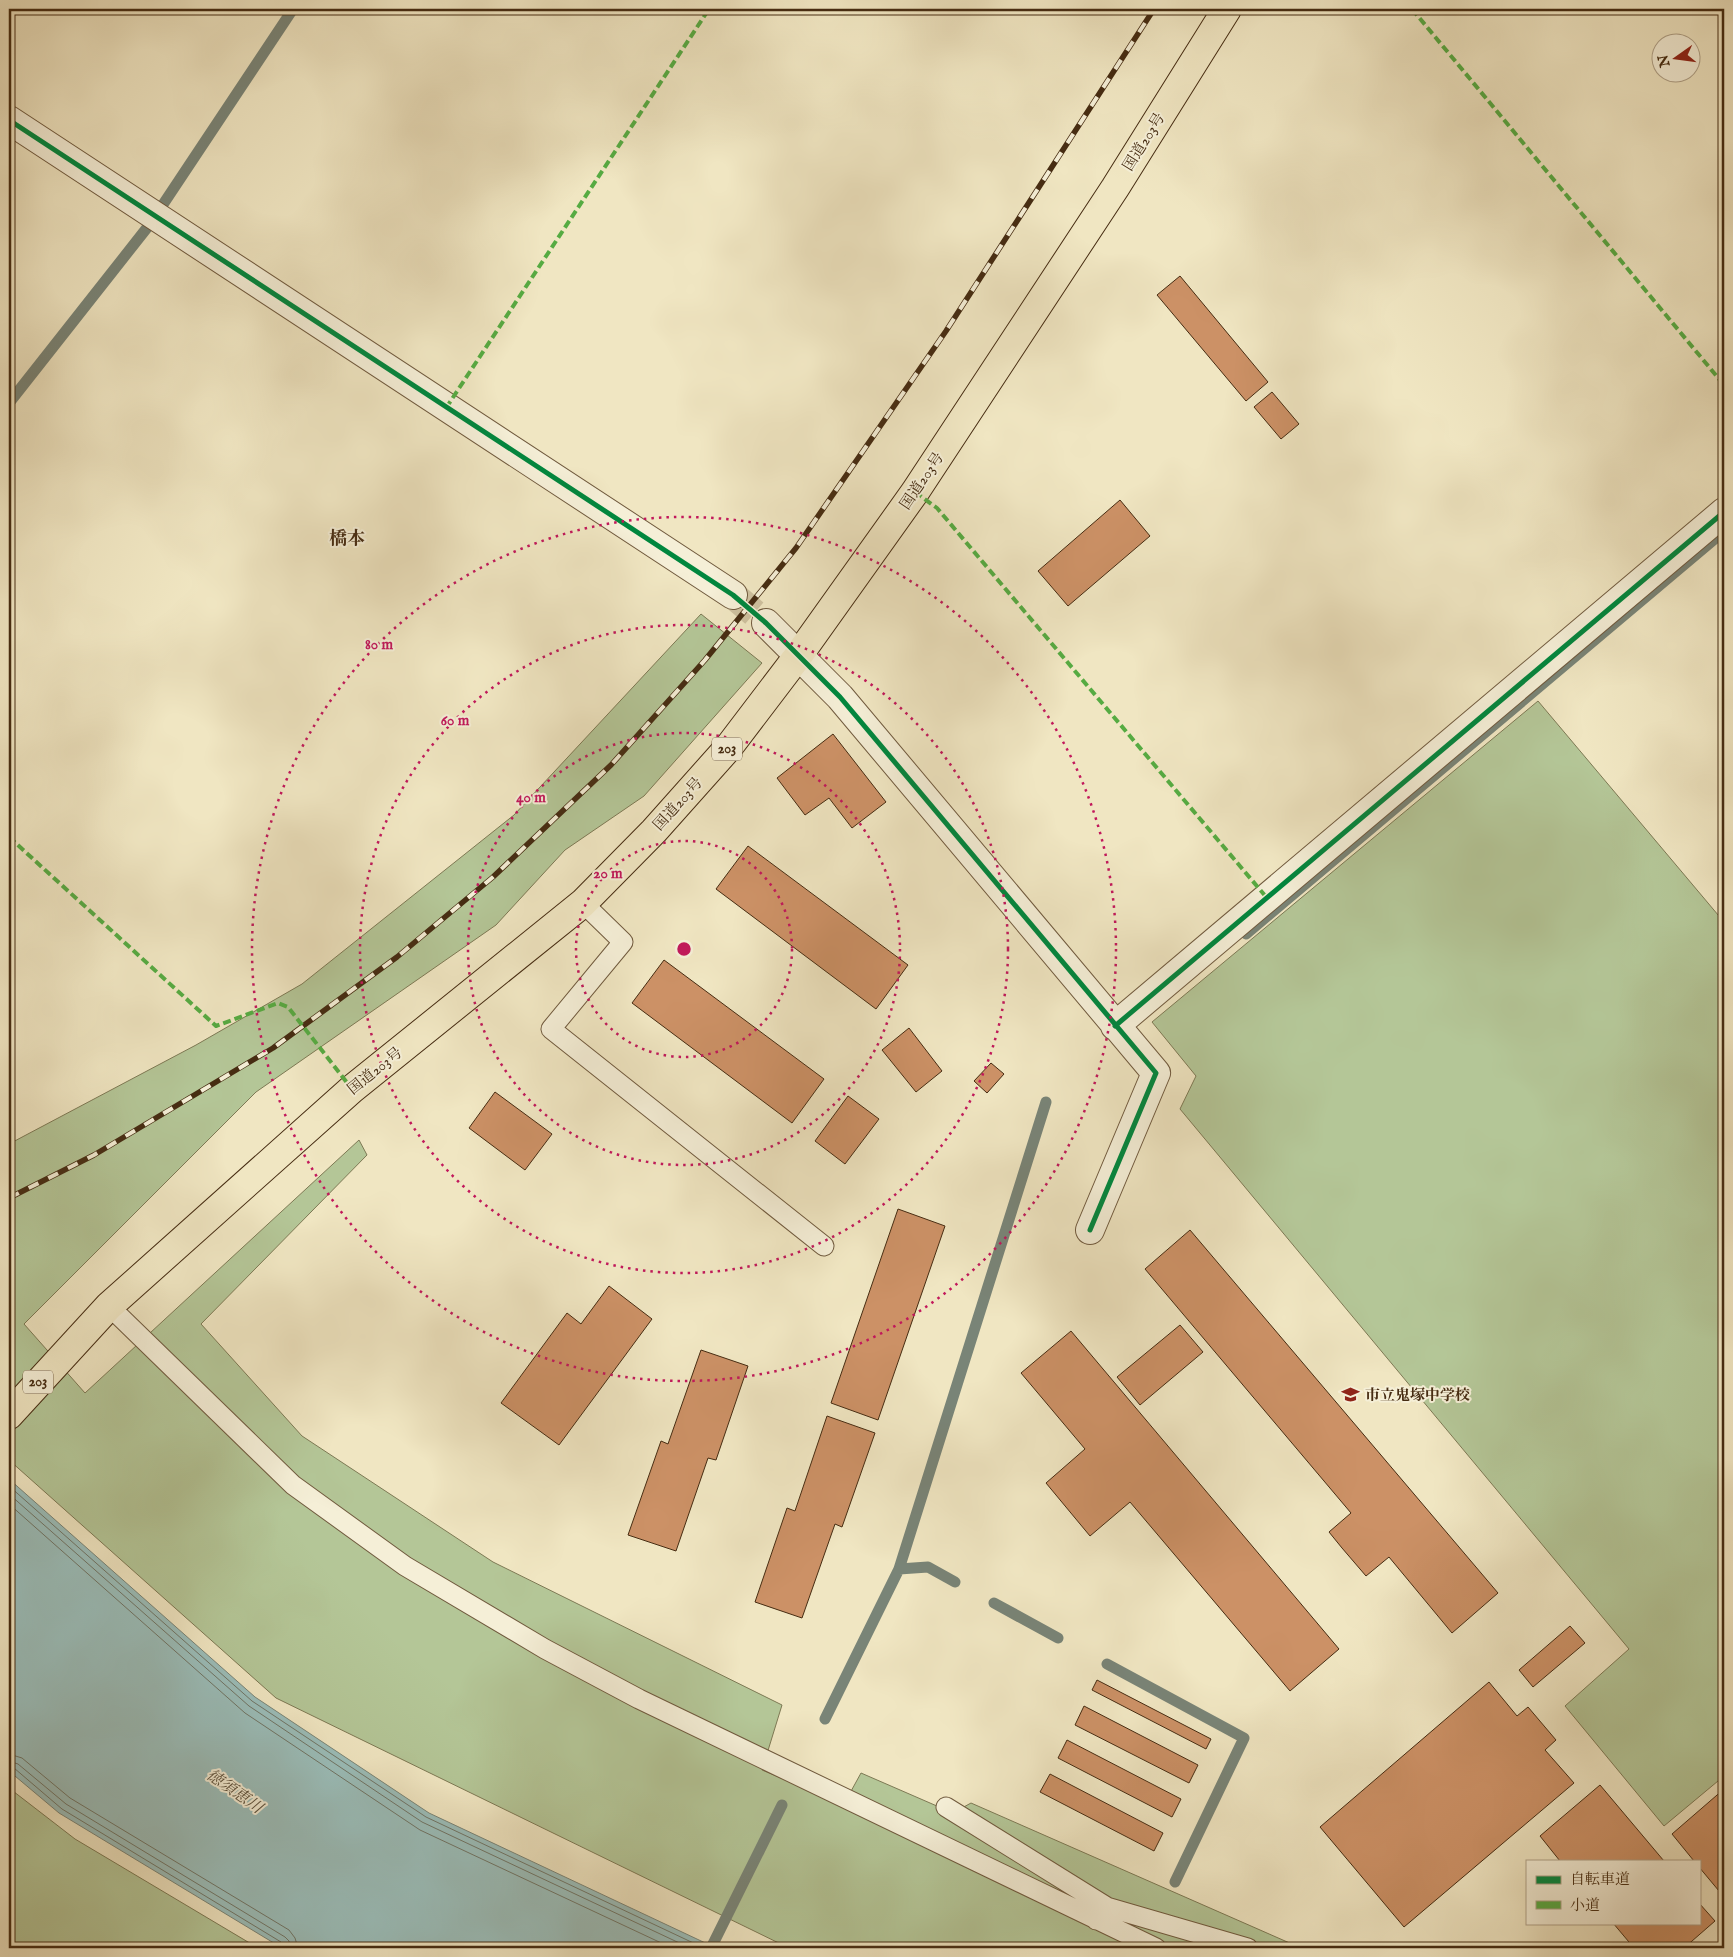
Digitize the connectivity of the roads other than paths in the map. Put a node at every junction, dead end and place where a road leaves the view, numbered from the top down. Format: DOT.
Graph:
graph roads {
  1 [pos="1227,9"];
  2 [pos="9,120"];
  3 [pos="1724,512"];
  4 [pos="732,595"];
  5 [pos="766,623"];
  6 [pos="798,656"];
  7 [pos="583,903"];
  8 [pos="1116,1026"];
  9 [pos="1090,1230"];
  10 [pos="824,1246"];
  11 [pos="109,1306"];
  12 [pos="9,1415"];
  13 [pos="946,1806"];
  14 [pos="1101,1914"];
  15 [pos="1156,1948"];
  16 [pos="1248,1948"];
  1 -- 6 [label="highway, 国道203号 / 203"];
  2 -- 4 [label="street"];
  3 -- 8 [label="street"];
  5 -- 6 [label="street"];
  6 -- 7 [label="highway, 国道203号 / 203"];
  6 -- 8 [label="street"];
  7 -- 10 [label="lane"];
  7 -- 11 [label="highway, 国道203号 / 203"];
  8 -- 9 [label="street"];
  11 -- 12 [label="highway, 国道203号 / 203"];
  11 -- 14 [label="lane"];
  13 -- 14 [label="lane"];
  14 -- 15 [label="lane"];
  14 -- 16 [label="lane"];
}
